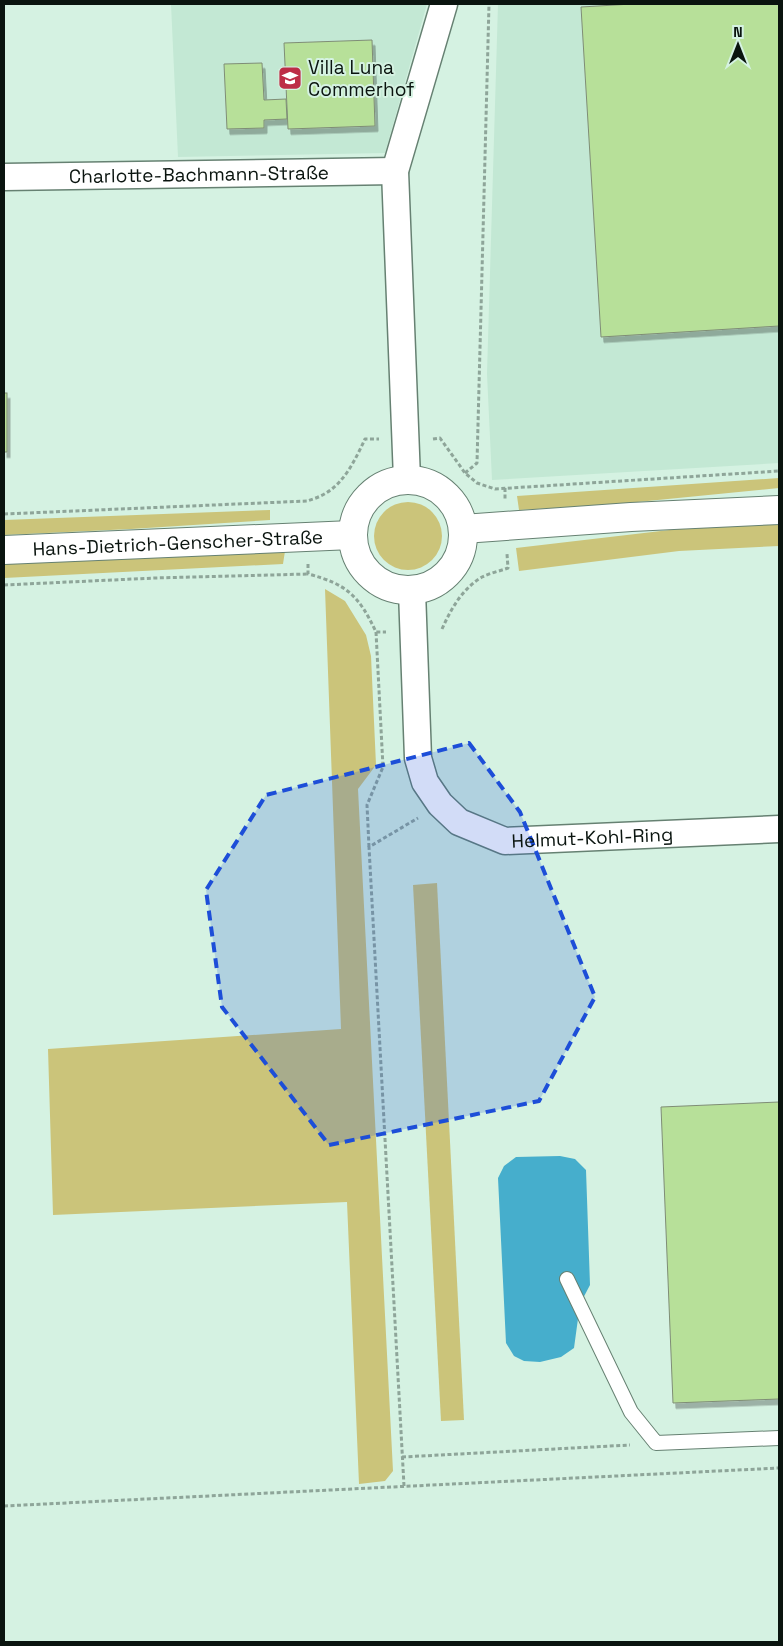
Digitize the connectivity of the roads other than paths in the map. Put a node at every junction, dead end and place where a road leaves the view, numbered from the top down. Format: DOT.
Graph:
graph roads {
  1 [pos="444,4"];
  2 [pos="395,171"];
  3 [pos="4,177"];
  4 [pos="407,479"];
  5 [pos="779,510"];
  6 [pos="464,529"];
  7 [pos="352,535"];
  8 [pos="4,550"];
  9 [pos="412,591"];
  10 [pos="779,829"];
  11 [pos="567,1279"];
  12 [pos="779,1438"];
  1 -- 2 [label="street"];
  2 -- 3 [label="street, Charlotte-Bachmann-Straße"];
  2 -- 4 [label="street"];
  4 -- 6 [label="street"];
  4 -- 7 [label="street"];
  5 -- 6 [label="street"];
  6 -- 9 [label="street"];
  7 -- 8 [label="street, Hans-Dietrich-Genscher-Straße"];
  7 -- 9 [label="street"];
  9 -- 10 [label="street, Helmut-Kohl-Ring"];
  11 -- 12 [label="lane"];
}
